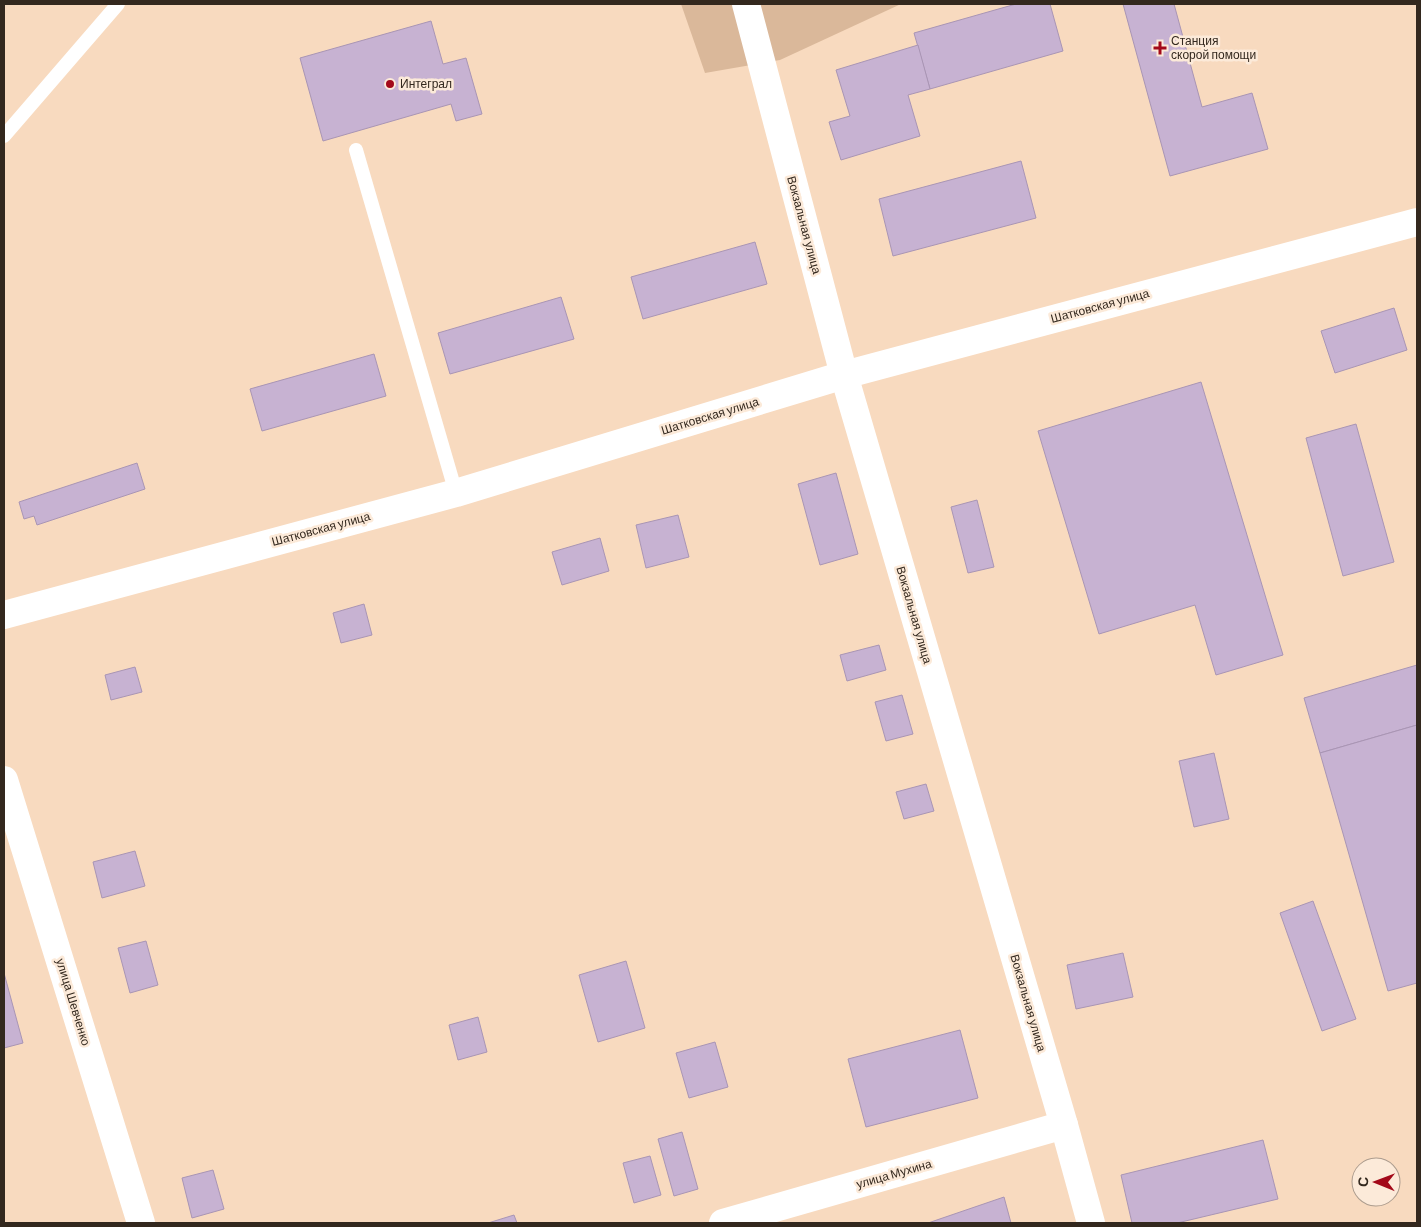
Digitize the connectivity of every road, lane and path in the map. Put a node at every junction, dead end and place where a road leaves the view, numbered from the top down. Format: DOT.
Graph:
graph roads {
  1 [pos="118,4"];
  2 [pos="746,4"];
  3 [pos="4,136"];
  4 [pos="356,150"];
  5 [pos="1417,222"];
  6 [pos="844,374"];
  7 [pos="456,493"];
  8 [pos="4,615"];
  9 [pos="4,780"];
  10 [pos="1064,1125"];
  11 [pos="141,1223"];
  12 [pos="723,1223"];
  13 [pos="1091,1223"];
  1 -- 3 [label="lane"];
  2 -- 6 [label="street, Вокзальная улица"];
  4 -- 7 [label="lane"];
  5 -- 6 [label="street, Шатковская улица"];
  6 -- 7 [label="street, Шатковская улица"];
  6 -- 10 [label="street, Вокзальная улица"];
  7 -- 8 [label="street, Шатковская улица"];
  9 -- 11 [label="street, улица Шевченко"];
  10 -- 12 [label="street, улица Мухина"];
  10 -- 13 [label="street, Вокзальная улица"];
}
